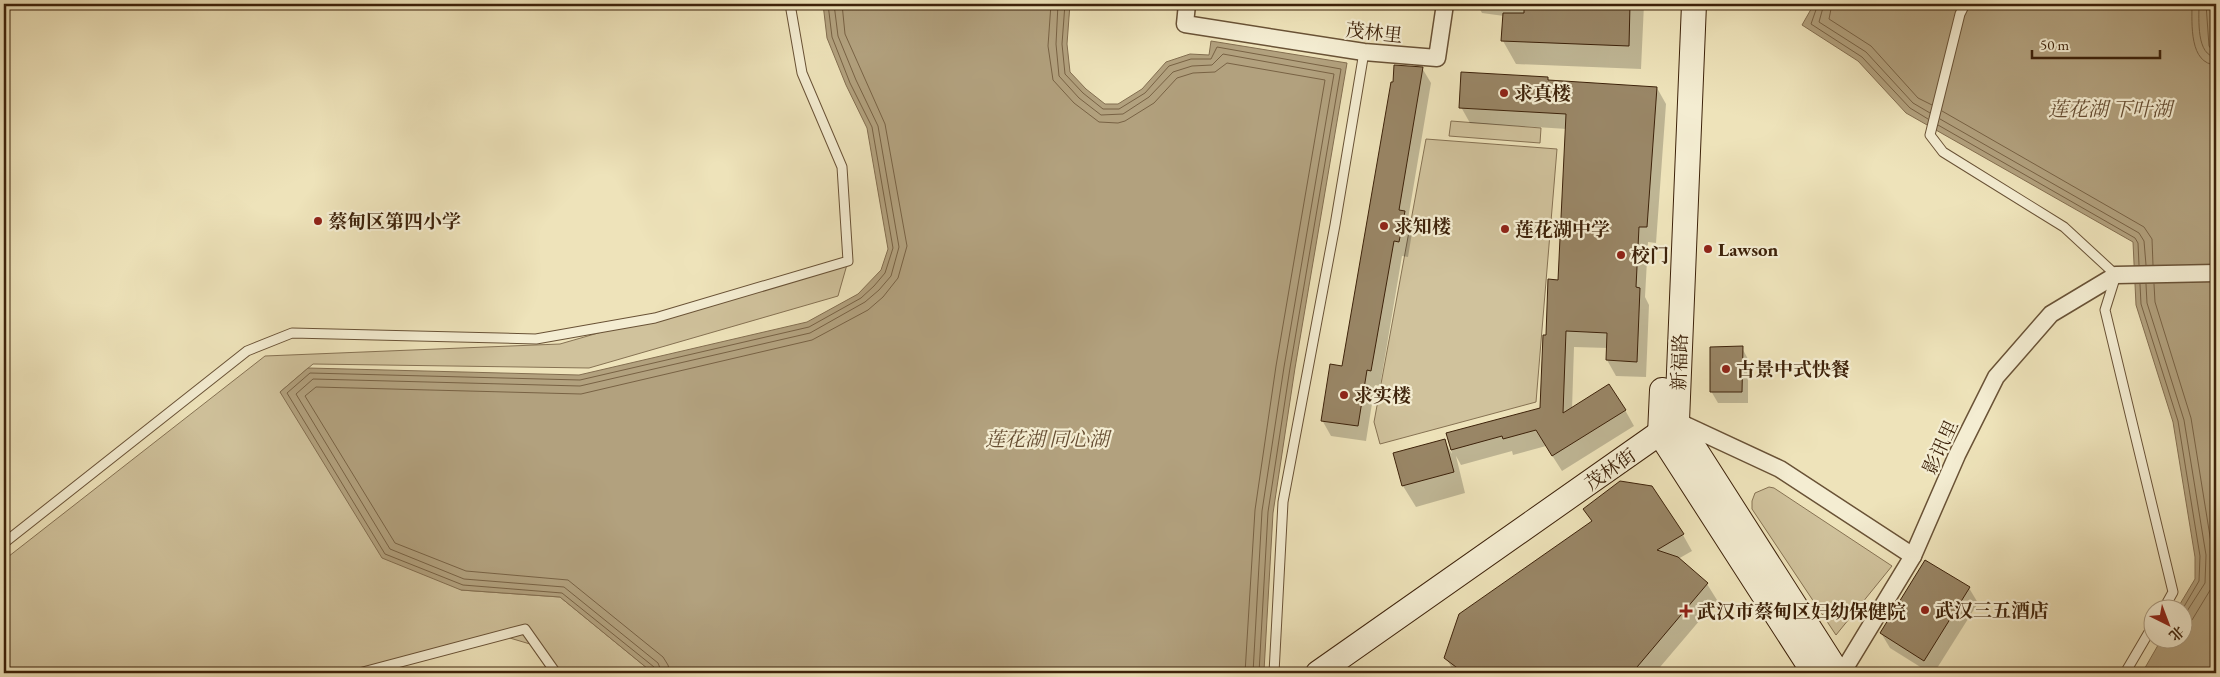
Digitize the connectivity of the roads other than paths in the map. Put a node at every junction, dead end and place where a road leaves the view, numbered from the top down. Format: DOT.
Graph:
graph roads {
  1 [pos="790,4"];
  2 [pos="1187,4"];
  3 [pos="1446,4"];
  4 [pos="1680,4"];
  5 [pos="1694,4"];
  6 [pos="1965,4"];
  7 [pos="1364,52"];
  8 [pos="2216,273"];
  9 [pos="2116,275"];
  10 [pos="1668,428"];
  11 [pos="4,543"];
  12 [pos="1913,556"];
  13 [pos="2168,600"];
  14 [pos="2142,644"];
  15 [pos="359,673"];
  16 [pos="556,673"];
  17 [pos="1274,673"];
  18 [pos="1318,673"];
  19 [pos="1814,673"];
  20 [pos="1838,673"];
  21 [pos="1842,673"];
  22 [pos="2125,673"];
  1 -- 11 [label="lane"];
  2 -- 7 [label="street, 茂林里"];
  3 -- 7 [label="street, 茂林里"];
  4 -- 10 [label="street, 新福路"];
  5 -- 10 [label="street, 新福路"];
  6 -- 9 [label="lane"];
  7 -- 17 [label="lane"];
  8 -- 9 [label="street"];
  9 -- 12 [label="street, 影讯里"];
  9 -- 13 [label="lane"];
  10 -- 12 [label="street"];
  10 -- 18 [label="street, 茂林街"];
  10 -- 19 [label="street"];
  10 -- 20 [label="street"];
  12 -- 21 [label="street, 影讯里"];
  14 -- 22 [label="lane"];
  15 -- 16 [label="lane"];
}
